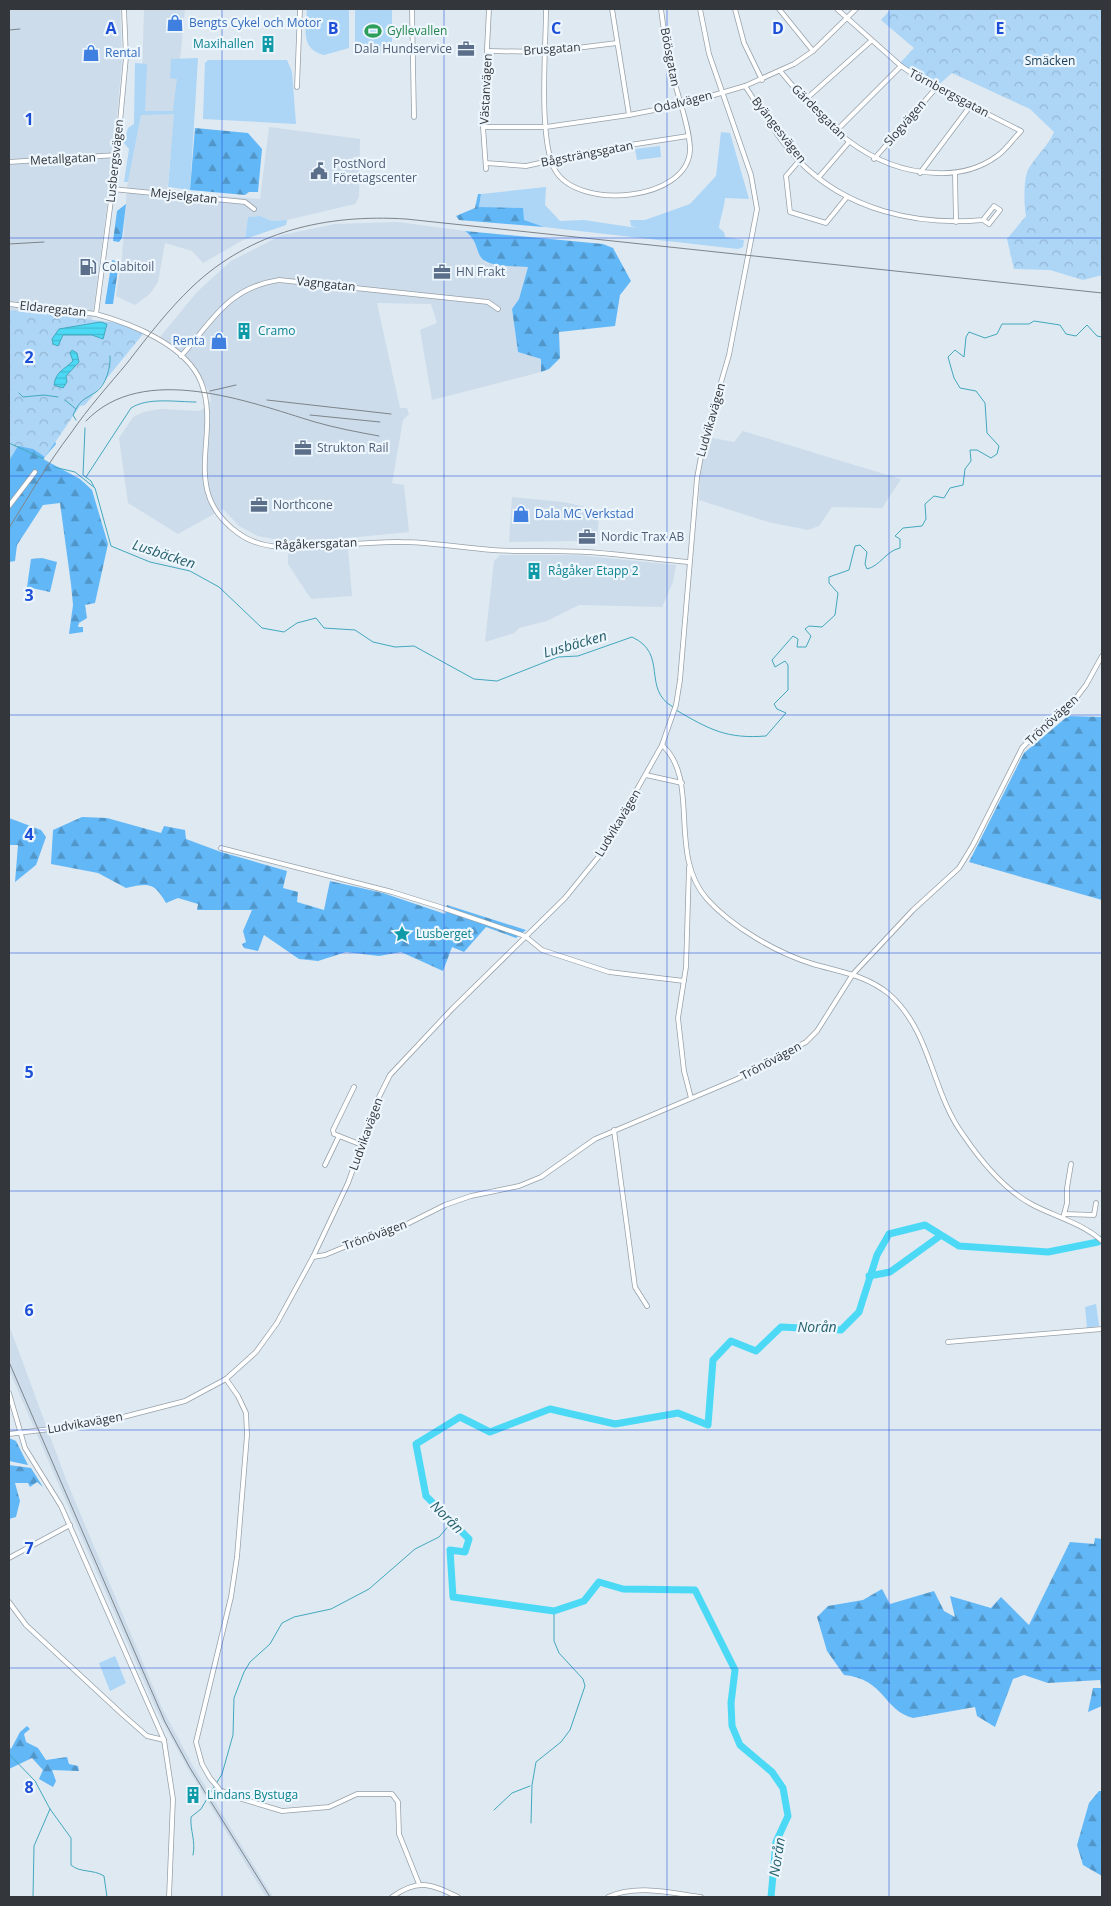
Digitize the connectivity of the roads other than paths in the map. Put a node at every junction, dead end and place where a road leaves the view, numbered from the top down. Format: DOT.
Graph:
graph roads {
  1 [pos="124,9"];
  2 [pos="300,9"];
  3 [pos="412,9"];
  4 [pos="489,9"];
  5 [pos="546,9"];
  6 [pos="612,9"];
  7 [pos="661,9"];
  8 [pos="700,9"];
  9 [pos="735,9"];
  10 [pos="778,9"];
  11 [pos="837,9"];
  12 [pos="856,9"];
  13 [pos="847,18"];
  14 [pos="871,41"];
  15 [pos="617,43"];
  16 [pos="488,51"];
  17 [pos="812,51"];
  18 [pos="544,52"];
  19 [pos="901,66"];
  20 [pos="781,72"];
  21 [pos="762,80"];
  22 [pos="745,86"];
  23 [pos="297,87"];
  24 [pos="936,88"];
  25 [pos="722,92"];
  26 [pos="804,100"];
  27 [pos="680,105"];
  28 [pos="971,105"];
  29 [pos="629,114"];
  30 [pos="414,117"];
  31 [pos="483,127"];
  32 [pos="546,127"];
  33 [pos="1021,131"];
  34 [pos="835,132"];
  35 [pos="688,136"];
  36 [pos="849,142"];
  37 [pos="117,155"];
  38 [pos="874,158"];
  39 [pos="551,160"];
  40 [pos="799,161"];
  41 [pos="9,162"];
  42 [pos="486,163"];
  43 [pos="486,169"];
  44 [pos="920,173"];
  45 [pos="955,174"];
  46 [pos="819,177"];
  47 [pos="112,189"];
  48 [pos="847,197"];
  49 [pos="254,209"];
  50 [pos="983,220"];
  51 [pos="956,222"];
  52 [pos="9,304"];
  53 [pos="498,309"];
  54 [pos="96,314"];
  55 [pos="181,356"];
  56 [pos="35,472"];
  57 [pos="9,506"];
  58 [pos="688,562"];
  59 [pos="1102,656"];
  60 [pos="662,745"];
  61 [pos="646,775"];
  62 [pos="682,783"];
  63 [pos="221,848"];
  64 [pos="688,867"];
  65 [pos="525,936"];
  66 [pos="853,974"];
  67 [pos="684,981"];
  68 [pos="354,1087"];
  69 [pos="691,1098"];
  70 [pos="614,1130"];
  71 [pos="339,1136"];
  72 [pos="362,1145"];
  73 [pos="1071,1164"];
  74 [pos="325,1165"];
  75 [pos="1096,1203"];
  76 [pos="1064,1216"];
  77 [pos="1102,1242"];
  78 [pos="313,1257"];
  79 [pos="647,1306"];
  80 [pos="1102,1329"];
  81 [pos="948,1342"];
  82 [pos="226,1379"];
  83 [pos="9,1393"];
  84 [pos="9,1434"];
  85 [pos="20,1434"];
  86 [pos="70,1525"];
  87 [pos="9,1558"];
  88 [pos="9,1602"];
  89 [pos="164,1740"];
  90 [pos="419,1884"];
  91 [pos="169,1897"];
  92 [pos="392,1897"];
  93 [pos="458,1897"];
  94 [pos="608,1897"];
  95 [pos="701,1897"];
  1 -- 37 [label="street, Lusbergsvägen"];
  2 -- 23 [label="street"];
  3 -- 30 [label="street"];
  4 -- 16 [label="street, Västanvägen"];
  5 -- 18 [label="street"];
  6 -- 15 [label="street"];
  7 -- 27 [label="street, Böösgatan"];
  8 -- 25 [label="street, Ludvikavägen"];
  9 -- 21 [label="street"];
  10 -- 17 [label="street"];
  11 -- 13 [label="street, Törnbergsgatan"];
  12 -- 13 [label="street, Odalvägen"];
  13 -- 14 [label="street, Törnbergsgatan"];
  13 -- 17 [label="street, Odalvägen"];
  14 -- 19 [label="street, Törnbergsgatan"];
  14 -- 26 [label="street"];
  15 -- 18 [label="street, Brusgatan"];
  15 -- 29 [label="street"];
  16 -- 18 [label="street, Brusgatan"];
  16 -- 31 [label="street, Västanvägen"];
  17 -- 20 [label="street, Odalvägen"];
  18 -- 32 [label="street"];
  19 -- 24 [label="street, Törnbergsgatan"];
  19 -- 34 [label="street"];
  20 -- 21 [label="street, Odalvägen"];
  20 -- 26 [label="street, Gärdesgatan"];
  21 -- 22 [label="street, Odalvägen"];
  22 -- 25 [label="street, Odalvägen"];
  22 -- 40 [label="street, Byängesvägen"];
  24 -- 28 [label="street, Törnbergsgatan"];
  24 -- 38 [label="street, Slogvägen"];
  25 -- 27 [label="street, Odalvägen"];
  25 -- 58 [label="street, Ludvikavägen"];
  26 -- 34 [label="street, Gärdesgatan"];
  27 -- 29 [label="street, Odalvägen"];
  27 -- 35 [label="street, Böösgatan"];
  28 -- 33 [label="street, Törnbergsgatan"];
  28 -- 44 [label="street"];
  29 -- 32 [label="street, Odalvägen"];
  31 -- 32 [label="street, Odalvägen"];
  31 -- 42 [label="street, Västanvägen"];
  32 -- 39 [label="street"];
  33 -- 45 [label="street, Gärdesgatan"];
  34 -- 36 [label="street, Gärdesgatan"];
  35 -- 39 [label="street, Bågsträngsgatan"];
  35 -- 39 [label="street, Böösgatan"];
  36 -- 38 [label="street, Gärdesgatan"];
  36 -- 46 [label="street"];
  37 -- 41 [label="street, Metallgatan"];
  37 -- 47 [label="street, Lusbergsvägen"];
  38 -- 44 [label="street, Gärdesgatan"];
  39 -- 42 [label="street, Bågsträngsgatan"];
  40 -- 46 [label="street, Byängesvägen"];
  40 -- 48 [label="street"];
  42 -- 43 [label="street, Västanvägen"];
  44 -- 45 [label="street, Gärdesgatan"];
  45 -- 51 [label="street"];
  46 -- 48 [label="street, Byängesvägen"];
  47 -- 49 [label="street, Mejselgatan"];
  47 -- 54 [label="street, Lusbergsvägen"];
  48 -- 51 [label="street, Byängesvägen"];
  50 -- 50 [label="street, Byängesvägen"];
  50 -- 51 [label="street, Byängesvägen"];
  52 -- 54 [label="street, Eldaregatan"];
  53 -- 55 [label="street, Vagngatan"];
  54 -- 55 [label="street, Rågåkersgatan"];
  55 -- 58 [label="street, Rågåkersgatan"];
  56 -- 57 [label="street"];
  58 -- 60 [label="street, Ludvikavägen"];
  59 -- 66 [label="street, Trönövägen"];
  60 -- 61 [label="street, Ludvikavägen"];
  60 -- 62 [label="street"];
  61 -- 62 [label="street"];
  61 -- 65 [label="street, Ludvikavägen"];
  62 -- 64 [label="street"];
  63 -- 65 [label="street"];
  64 -- 66 [label="street"];
  64 -- 67 [label="street"];
  65 -- 67 [label="street"];
  65 -- 72 [label="street, Ludvikavägen"];
  66 -- 69 [label="street, Trönövägen"];
  66 -- 76 [label="street"];
  67 -- 69 [label="street"];
  68 -- 71 [label="street"];
  69 -- 70 [label="street, Trönövägen"];
  70 -- 78 [label="street, Trönövägen"];
  70 -- 79 [label="street"];
  71 -- 72 [label="street"];
  71 -- 74 [label="street"];
  72 -- 78 [label="street, Ludvikavägen"];
  73 -- 76 [label="street"];
  75 -- 76 [label="street"];
  76 -- 77 [label="street"];
  78 -- 82 [label="street, Ludvikavägen"];
  80 -- 81 [label="street"];
  82 -- 85 [label="street, Ludvikavägen"];
  82 -- 90 [label="street"];
  83 -- 85 [label="street"];
  84 -- 85 [label="street, Ludvikavägen"];
  85 -- 86 [label="street"];
  86 -- 87 [label="street"];
  86 -- 89 [label="street"];
  88 -- 89 [label="street"];
  89 -- 91 [label="street"];
  90 -- 92 [label="street"];
  90 -- 93 [label="street"];
  94 -- 95 [label="street"];
}
